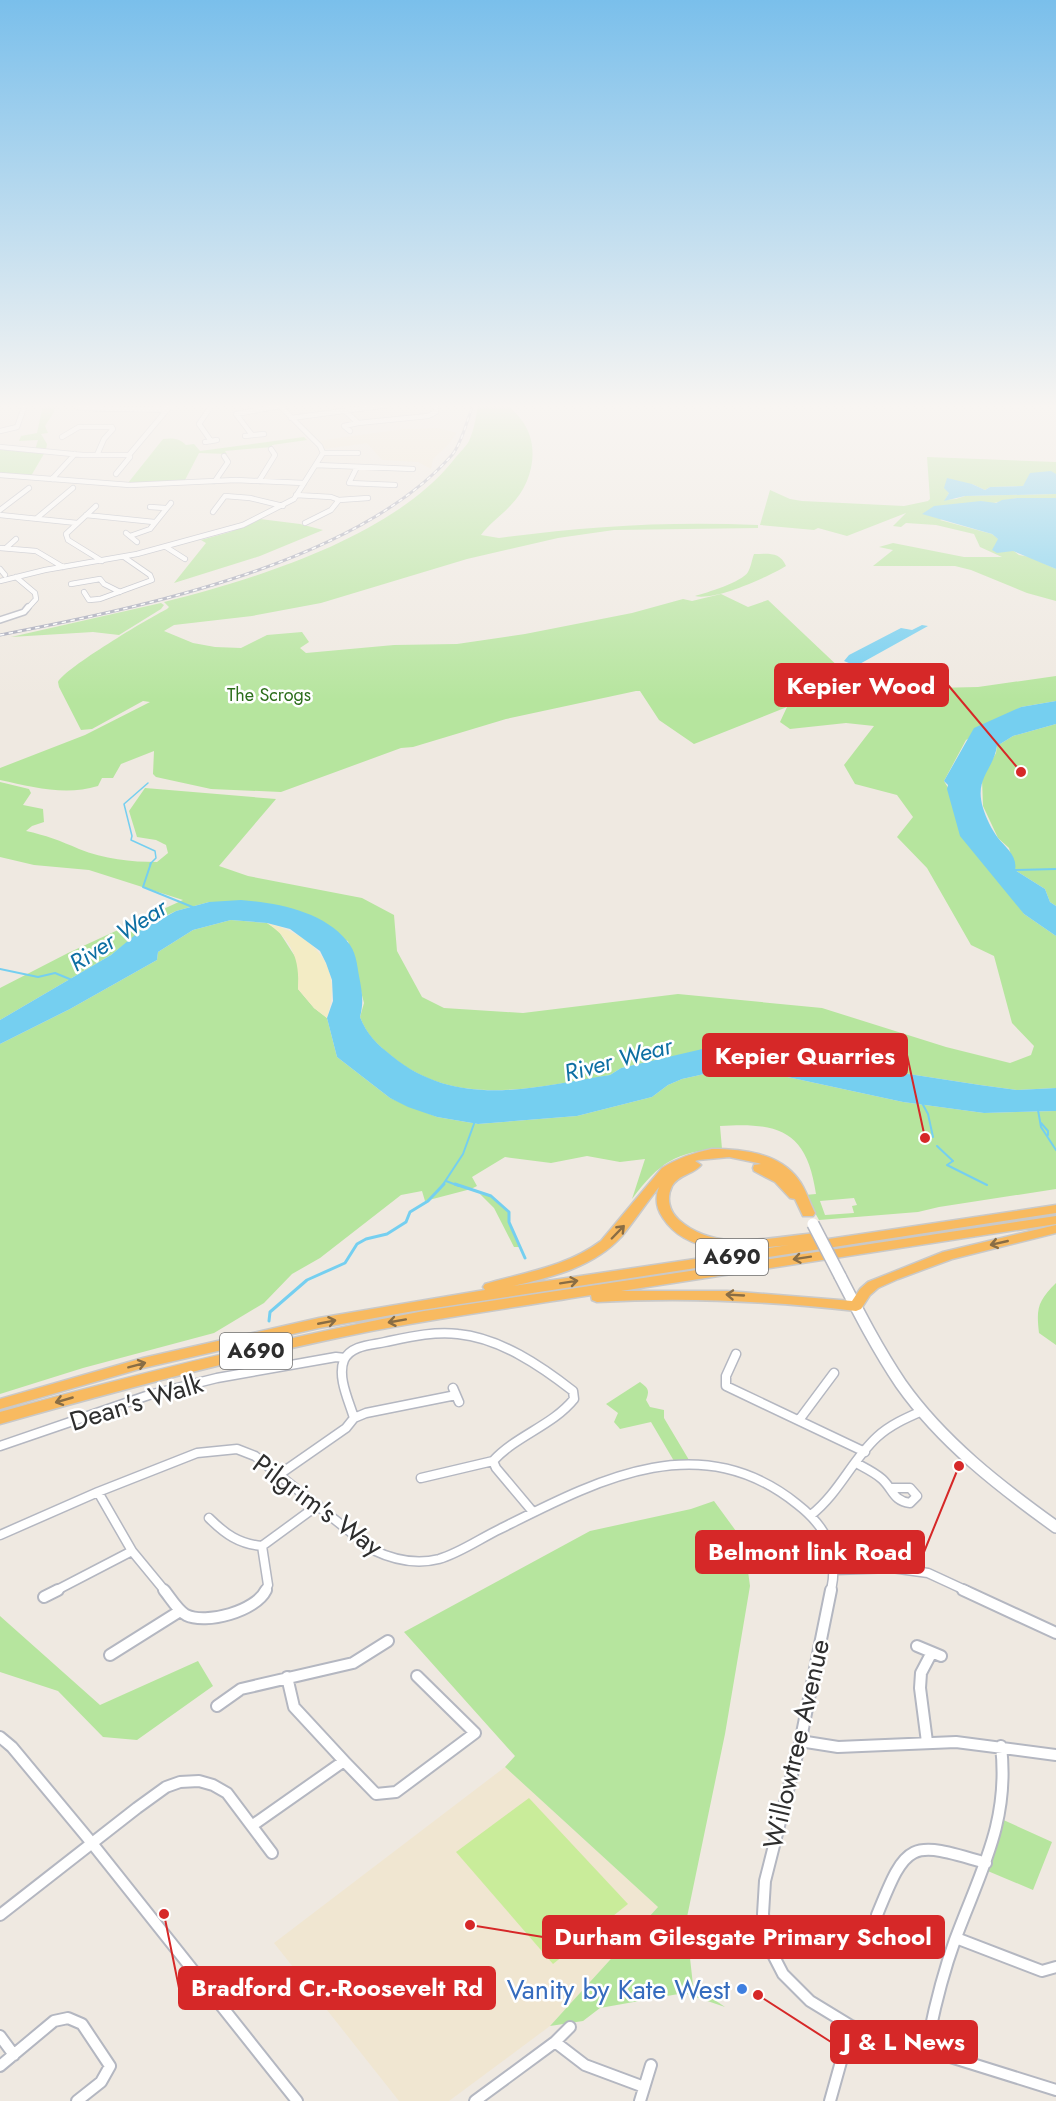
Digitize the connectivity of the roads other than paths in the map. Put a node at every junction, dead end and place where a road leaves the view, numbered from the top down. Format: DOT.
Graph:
graph roads {
  1 [pos="55,503"];
  2 [pos="171,503"];
  3 [pos="220,503"];
  4 [pos="271,503"];
  5 [pos="286,503"];
  6 [pos="337,503"];
  7 [pos="96,506"];
  8 [pos="283,506"];
  9 [pos="150,507"];
  10 [pos="165,508"];
  11 [pos="213,512"];
  12 [pos="0,514"];
  13 [pos="86,515"];
  14 [pos="37,518"];
  15 [pos="154,522"];
  16 [pos="77,523"];
  17 [pos="305,523"];
  18 [pos="16,539"];
  19 [pos="137,542"];
  20 [pos="166,547"];
  21 [pos="3,548"];
  22 [pos="124,557"];
  23 [pos="185,559"];
  24 [pos="102,561"];
  25 [pos="63,567"];
  26 [pos="0,569"];
  27 [pos="5,575"];
  28 [pos="16,578"];
  29 [pos="0,581"];
  30 [pos="71,584"];
  31 [pos="84,592"];
  32 [pos="120,592"];
  33 [pos="0,620"];
  34 [pos="1056,1209"];
  35 [pos="808,1213"];
  36 [pos="1056,1220"];
  37 [pos="1056,1229"];
  38 [pos="874,1236"];
  39 [pos="517,1302"];
  40 [pos="856,1306"];
  41 [pos="408,1307"];
  42 [pos="736,1354"];
  43 [pos="345,1358"];
  44 [pos="834,1373"];
  45 [pos="456,1395"];
  46 [pos="0,1404"];
  47 [pos="922,1411"];
  48 [pos="0,1418"];
  49 [pos="354,1418"];
  50 [pos="799,1420"];
  51 [pos="0,1446"];
  52 [pos="865,1452"];
  53 [pos="493,1461"];
  54 [pos="856,1463"];
  55 [pos="280,1474"];
  56 [pos="421,1478"];
  57 [pos="892,1488"];
  58 [pos="98,1492"];
  59 [pos="318,1505"];
  60 [pos="533,1512"];
  61 [pos="811,1515"];
  62 [pos="209,1518"];
  63 [pos="1056,1527"];
  64 [pos="0,1535"];
  65 [pos="262,1546"];
  66 [pos="132,1551"];
  67 [pos="835,1570"];
  68 [pos="44,1597"];
  69 [pos="180,1611"];
  70 [pos="1056,1633"];
  71 [pos="388,1641"];
  72 [pos="917,1646"];
  73 [pos="110,1655"];
  74 [pos="417,1676"];
  75 [pos="287,1677"];
  76 [pos="217,1706"];
  77 [pos="0,1737"];
  78 [pos="800,1741"];
  79 [pos="927,1742"];
  80 [pos="1001,1746"];
  81 [pos="1056,1755"];
  82 [pos="344,1761"];
  83 [pos="253,1825"];
  84 [pos="91,1842"];
  85 [pos="272,1853"];
  86 [pos="986,1863"];
  87 [pos="0,1915"];
  88 [pos="877,1915"];
  89 [pos="956,1938"];
  90 [pos="1056,1967"];
  91 [pos="851,2026"];
  92 [pos="570,2027"];
  93 [pos="0,2036"];
  94 [pos="555,2042"];
  95 [pos="926,2051"];
  96 [pos="14,2055"];
  97 [pos="651,2065"];
  98 [pos="0,2066"];
  99 [pos="644,2087"];
  100 [pos="1056,2090"];
  101 [pos="77,2101"];
  102 [pos="297,2101"];
  103 [pos="475,2101"];
  104 [pos="640,2101"];
  105 [pos="830,2101"];
  1 -- 14 [label="street"];
  2 -- 10 [label="street"];
  3 -- 11 [label="street"];
  4 -- 8 [label="street"];
  5 -- 8 [label="street"];
  6 -- 17 [label="street"];
  7 -- 13 [label="street"];
  8 -- 20 [label="street"];
  9 -- 10 [label="street"];
  10 -- 15 [label="street"];
  12 -- 14 [label="street"];
  13 -- 15 [label="street"];
  13 -- 16 [label="street"];
  14 -- 16 [label="street"];
  15 -- 19 [label="street"];
  16 -- 24 [label="street"];
  18 -- 21 [label="street"];
  20 -- 22 [label="street"];
  20 -- 23 [label="street"];
  21 -- 25 [label="street"];
  22 -- 24 [label="street"];
  22 -- 32 [label="street"];
  24 -- 25 [label="street"];
  25 -- 28 [label="street"];
  26 -- 27 [label="street"];
  28 -- 29 [label="street"];
  28 -- 33 [label="street"];
  30 -- 32 [label="street"];
  31 -- 32 [label="street"];
  34 -- 38 [label="highway, A690"];
  35 -- 38 [label="highway"];
  35 -- 40 [label="street, bridge"];
  41 -- 35 [label="highway, one-way"];
  36 -- 39 [label="highway, A690, one-way"];
  37 -- 40 [label="highway, one-way"];
  41 -- 38 [label="highway, A690, one-way"];
  40 -- 39 [label="highway, one-way"];
  39 -- 48 [label="highway, A690, one-way"];
  40 -- 47 [label="street"];
  46 -- 41 [label="highway, A690, one-way"];
  42 -- 50 [label="street"];
  43 -- 49 [label="street"];
  43 -- 51 [label="street, Dean's Walk"];
  43 -- 53 [label="street"];
  44 -- 50 [label="street"];
  45 -- 49 [label="street"];
  47 -- 52 [label="street"];
  47 -- 63 [label="street"];
  49 -- 55 [label="street"];
  50 -- 52 [label="street"];
  52 -- 54 [label="street"];
  53 -- 56 [label="street"];
  53 -- 60 [label="street"];
  54 -- 57 [label="street"];
  54 -- 61 [label="street"];
  55 -- 58 [label="street, Pilgrim's Way"];
  55 -- 59 [label="street, Pilgrim's Way"];
  58 -- 64 [label="street, Pilgrim's Way"];
  58 -- 66 [label="street"];
  59 -- 60 [label="street, Pilgrim's Way"];
  59 -- 65 [label="street"];
  60 -- 61 [label="street, Willowtree Avenue"];
  61 -- 67 [label="street, Willowtree Avenue"];
  62 -- 65 [label="street"];
  65 -- 69 [label="street"];
  66 -- 68 [label="street"];
  66 -- 69 [label="street"];
  67 -- 70 [label="street"];
  67 -- 78 [label="street, Willowtree Avenue"];
  69 -- 73 [label="street"];
  71 -- 75 [label="street"];
  72 -- 79 [label="street"];
  74 -- 82 [label="street"];
  75 -- 76 [label="street"];
  75 -- 82 [label="street"];
  77 -- 84 [label="street"];
  78 -- 79 [label="street"];
  78 -- 91 [label="street, Willowtree Avenue"];
  79 -- 80 [label="street"];
  80 -- 81 [label="street"];
  80 -- 86 [label="street"];
  82 -- 83 [label="street"];
  83 -- 84 [label="street"];
  83 -- 85 [label="street"];
  84 -- 87 [label="street"];
  84 -- 102 [label="street"];
  86 -- 88 [label="street"];
  86 -- 89 [label="street"];
  89 -- 90 [label="street"];
  89 -- 95 [label="street"];
  91 -- 95 [label="street, Willowtree Avenue"];
  91 -- 105 [label="street"];
  92 -- 94 [label="street"];
  93 -- 96 [label="street"];
  94 -- 99 [label="street"];
  94 -- 103 [label="street"];
  95 -- 100 [label="street, Willowtree Avenue"];
  96 -- 98 [label="street"];
  96 -- 101 [label="street"];
  97 -- 99 [label="street"];
  99 -- 104 [label="street"];
}
